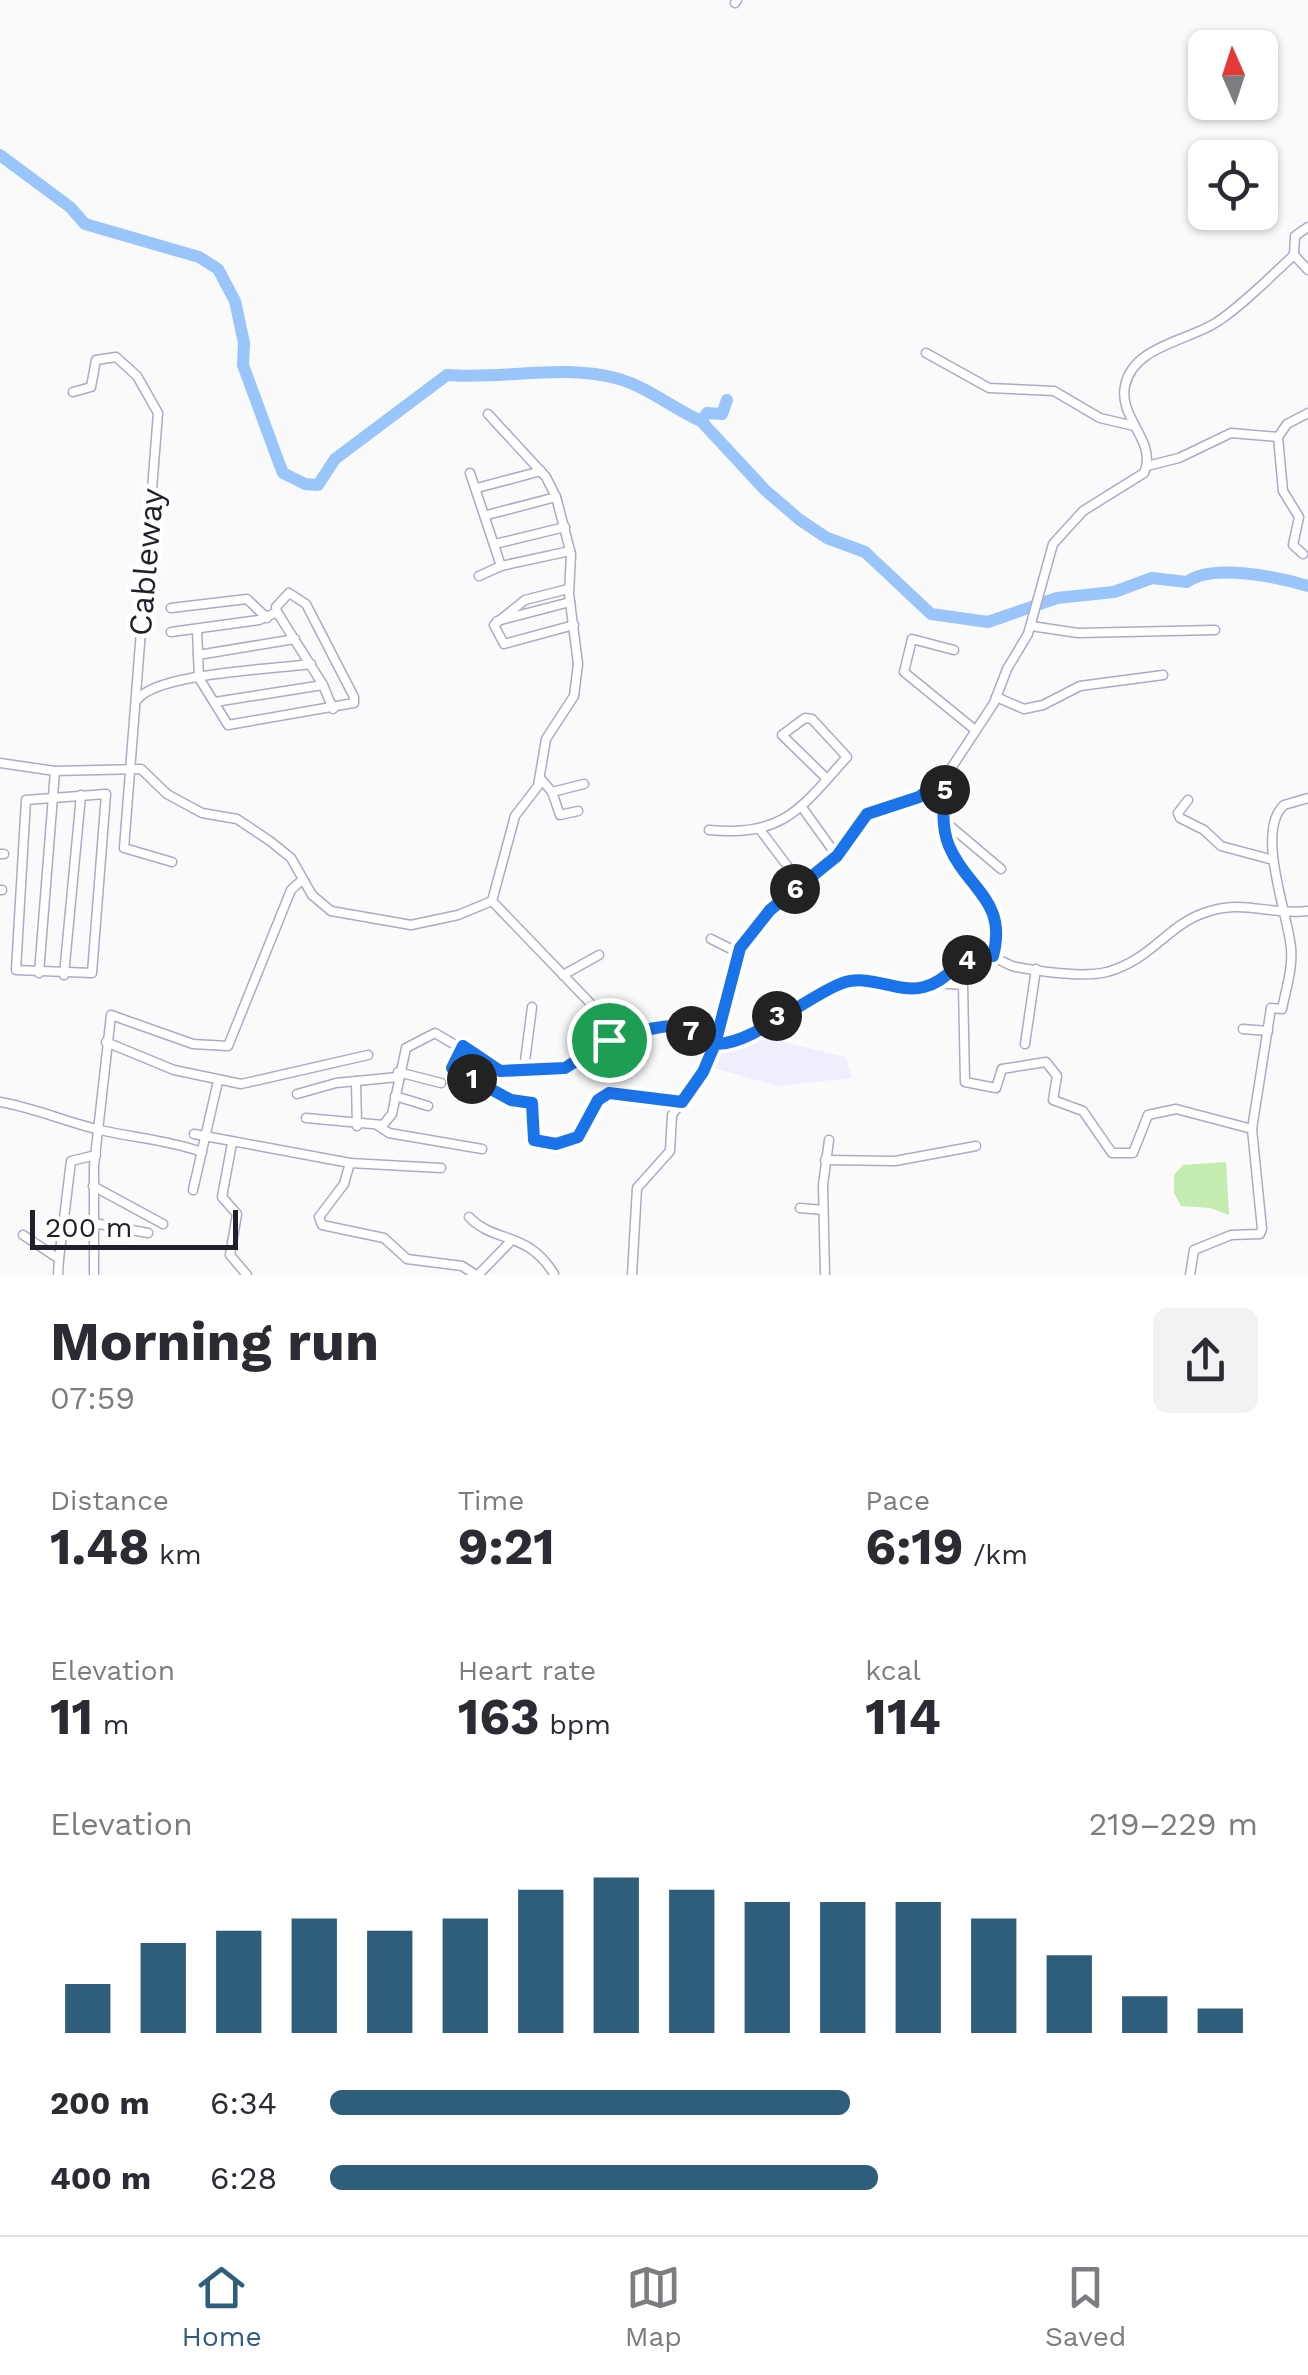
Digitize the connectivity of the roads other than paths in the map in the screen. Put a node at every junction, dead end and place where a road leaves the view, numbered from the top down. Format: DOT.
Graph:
graph roads {
  1 [pos="1308,227"];
  2 [pos="1294,255"];
  3 [pos="1308,270"];
  4 [pos="926,353"];
  5 [pos="73,392"];
  6 [pos="1308,412"];
  7 [pos="488,414"];
  8 [pos="1134,426"];
  9 [pos="1278,436"];
  10 [pos="1148,466"];
  11 [pos="541,471"];
  12 [pos="470,473"];
  13 [pos="477,488"];
  14 [pos="556,498"];
  15 [pos="487,516"];
  16 [pos="1298,517"];
  17 [pos="1308,523"];
  18 [pos="565,527"];
  19 [pos="495,544"];
  20 [pos="570,551"];
  21 [pos="1303,554"];
  22 [pos="501,566"];
  23 [pos="479,576"];
  24 [pos="568,589"];
  25 [pos="570,602"];
  26 [pos="171,608"];
  27 [pos="278,612"];
  28 [pos="267,618"];
  29 [pos="496,622"];
  30 [pos="1032,623"];
  31 [pos="574,625"];
  32 [pos="197,630"];
  33 [pos="1216,630"];
  34 [pos="170,632"];
  35 [pos="295,639"];
  36 [pos="954,650"];
  37 [pos="198,655"];
  38 [pos="311,664"];
  39 [pos="1163,675"];
  40 [pos="199,678"];
  41 [pos="323,685"];
  42 [pos="996,697"];
  43 [pos="215,702"];
  44 [pos="134,704"];
  45 [pos="332,708"];
  46 [pos="974,729"];
  47 [pos="0,764"];
  48 [pos="130,768"];
  49 [pos="55,771"];
  50 [pos="946,776"];
  51 [pos="541,779"];
  52 [pos="826,779"];
  53 [pos="584,784"];
  54 [pos="552,792"];
  55 [pos="81,794"];
  56 [pos="53,796"];
  57 [pos="1308,798"];
  58 [pos="1188,800"];
  59 [pos="800,806"];
  60 [pos="578,811"];
  61 [pos="943,820"];
  62 [pos="709,830"];
  63 [pos="762,831"];
  64 [pos="837,856"];
  65 [pos="1273,860"];
  66 [pos="172,862"];
  67 [pos="1002,869"];
  68 [pos="302,880"];
  69 [pos="801,884"];
  70 [pos="492,901"];
  71 [pos="1308,911"];
  72 [pos="1285,914"];
  73 [pos="711,938"];
  74 [pos="739,953"];
  75 [pos="599,955"];
  76 [pos="993,956"];
  77 [pos="1036,968"];
  78 [pos="39,973"];
  79 [pos="64,974"];
  80 [pos="563,975"];
  81 [pos="934,983"];
  82 [pos="532,1007"];
  83 [pos="1243,1029"];
  84 [pos="1268,1032"];
  85 [pos="609,1040"];
  86 [pos="106,1042"];
  87 [pos="715,1044"];
  88 [pos="1025,1044"];
  89 [pos="463,1046"];
  90 [pos="368,1055"];
  91 [pos="333,1060"];
  92 [pos="524,1069"];
  93 [pos="398,1075"];
  94 [pos="218,1081"];
  95 [pos="356,1081"];
  96 [pos="442,1083"];
  97 [pos="336,1084"];
  98 [pos="297,1094"];
  99 [pos="395,1096"];
  100 [pos="0,1102"];
  101 [pos="682,1102"];
  102 [pos="428,1106"];
  103 [pos="306,1118"];
  104 [pos="377,1125"];
  105 [pos="357,1126"];
  106 [pos="1252,1129"];
  107 [pos="100,1130"];
  108 [pos="194,1134"];
  109 [pos="207,1138"];
  110 [pos="829,1140"];
  111 [pos="232,1143"];
  112 [pos="976,1146"];
  113 [pos="482,1149"];
  114 [pos="202,1152"];
  115 [pos="96,1155"];
  116 [pos="825,1160"];
  117 [pos="350,1163"];
  118 [pos="441,1168"];
  119 [pos="93,1186"];
  120 [pos="193,1190"];
  121 [pos="800,1208"];
  122 [pos="823,1210"];
  123 [pos="469,1217"];
  124 [pos="94,1223"];
  125 [pos="164,1224"];
  126 [pos="148,1233"];
  127 [pos="23,1234"];
  128 [pos="512,1240"];
  129 [pos="59,1259"];
  130 [pos="236,1271"];
  131 [pos="554,1274"];
  132 [pos="58,1275"];
  133 [pos="94,1275"];
  134 [pos="247,1275"];
  135 [pos="477,1275"];
  136 [pos="632,1275"];
  137 [pos="824,1275"];
  138 [pos="1190,1275"];
  1 -- 2 [label="street"];
  2 -- 3 [label="street"];
  2 -- 8 [label="street"];
  4 -- 8 [label="street"];
  5 -- 44 [label="street, Cableway"];
  6 -- 9 [label="street"];
  7 -- 11 [label="street"];
  8 -- 10 [label="street"];
  9 -- 10 [label="street"];
  9 -- 16 [label="street"];
  10 -- 30 [label="street"];
  11 -- 13 [label="street"];
  11 -- 14 [label="street"];
  12 -- 13 [label="street"];
  13 -- 15 [label="street"];
  14 -- 15 [label="street"];
  14 -- 18 [label="street"];
  15 -- 19 [label="street"];
  16 -- 17 [label="street"];
  16 -- 21 [label="street"];
  18 -- 19 [label="street"];
  18 -- 20 [label="street"];
  19 -- 22 [label="street"];
  20 -- 22 [label="street"];
  20 -- 24 [label="street"];
  22 -- 23 [label="street"];
  24 -- 25 [label="street"];
  24 -- 29 [label="street"];
  25 -- 29 [label="street"];
  25 -- 31 [label="street"];
  26 -- 28 [label="street"];
  27 -- 28 [label="street"];
  27 -- 35 [label="street"];
  27 -- 45 [label="street"];
  28 -- 32 [label="street"];
  29 -- 31 [label="street"];
  30 -- 33 [label="street"];
  30 -- 42 [label="street"];
  31 -- 51 [label="street"];
  32 -- 34 [label="street"];
  32 -- 37 [label="street"];
  35 -- 37 [label="street"];
  35 -- 38 [label="street"];
  36 -- 46 [label="street"];
  37 -- 40 [label="street"];
  38 -- 40 [label="street"];
  38 -- 41 [label="street"];
  39 -- 42 [label="street"];
  40 -- 43 [label="street"];
  40 -- 44 [label="street"];
  41 -- 43 [label="street"];
  41 -- 45 [label="street"];
  42 -- 46 [label="street"];
  43 -- 45 [label="street"];
  44 -- 48 [label="street, Cableway"];
  46 -- 50 [label="street"];
  47 -- 49 [label="street"];
  48 -- 49 [label="street"];
  48 -- 66 [label="street, Cableway"];
  48 -- 68 [label="street"];
  49 -- 56 [label="street"];
  50 -- 61 [label="street"];
  50 -- 64 [label="street"];
  51 -- 54 [label="street"];
  51 -- 70 [label="street"];
  52 -- 52 [label="street"];
  52 -- 59 [label="street"];
  53 -- 54 [label="street"];
  54 -- 60 [label="street"];
  55 -- 56 [label="street"];
  55 -- 79 [label="street"];
  55 -- 79 [label="street"];
  56 -- 78 [label="street"];
  56 -- 78 [label="street"];
  57 -- 65 [label="street"];
  58 -- 65 [label="street"];
  59 -- 63 [label="street"];
  59 -- 64 [label="street"];
  61 -- 67 [label="street"];
  61 -- 76 [label="street"];
  62 -- 63 [label="street"];
  63 -- 69 [label="street"];
  64 -- 69 [label="street"];
  65 -- 72 [label="street"];
  68 -- 70 [label="street"];
  68 -- 86 [label="street"];
  69 -- 74 [label="street"];
  70 -- 80 [label="street"];
  71 -- 72 [label="street"];
  72 -- 77 [label="street"];
  72 -- 84 [label="street"];
  73 -- 74 [label="street"];
  74 -- 87 [label="street"];
  75 -- 80 [label="street"];
  76 -- 77 [label="street"];
  76 -- 81 [label="street"];
  77 -- 88 [label="street"];
  78 -- 79 [label="street"];
  80 -- 85 [label="street"];
  81 -- 87 [label="street"];
  81 -- 106 [label="street"];
  82 -- 92 [label="street"];
  83 -- 84 [label="street"];
  84 -- 106 [label="street"];
  85 -- 87 [label="street"];
  85 -- 92 [label="street"];
  86 -- 94 [label="street"];
  86 -- 107 [label="street"];
  87 -- 101 [label="street"];
  89 -- 92 [label="street"];
  89 -- 93 [label="street"];
  89 -- 101 [label="street"];
  90 -- 91 [label="street"];
  91 -- 94 [label="street"];
  91 -- 97 [label="street"];
  93 -- 95 [label="street"];
  93 -- 96 [label="street"];
  93 -- 99 [label="street"];
  94 -- 109 [label="street"];
  95 -- 97 [label="street"];
  95 -- 105 [label="street"];
  97 -- 98 [label="street"];
  99 -- 102 [label="street"];
  99 -- 104 [label="street"];
  100 -- 107 [label="street"];
  101 -- 136 [label="street"];
  103 -- 105 [label="street"];
  104 -- 105 [label="street"];
  104 -- 113 [label="street"];
  106 -- 138 [label="street"];
  107 -- 114 [label="street"];
  107 -- 115 [label="street"];
  108 -- 109 [label="street"];
  109 -- 111 [label="street"];
  109 -- 114 [label="street"];
  110 -- 116 [label="street"];
  111 -- 117 [label="street"];
  111 -- 130 [label="street"];
  112 -- 116 [label="street"];
  114 -- 120 [label="street"];
  115 -- 119 [label="street"];
  115 -- 129 [label="street"];
  116 -- 122 [label="street"];
  117 -- 118 [label="street"];
  117 -- 135 [label="street"];
  119 -- 124 [label="street"];
  119 -- 125 [label="street"];
  121 -- 122 [label="street"];
  122 -- 137 [label="street"];
  123 -- 128 [label="street"];
  124 -- 126 [label="street"];
  124 -- 133 [label="street"];
  127 -- 129 [label="street"];
  128 -- 131 [label="street"];
  128 -- 135 [label="street"];
  129 -- 132 [label="street"];
  130 -- 134 [label="street"];
}
